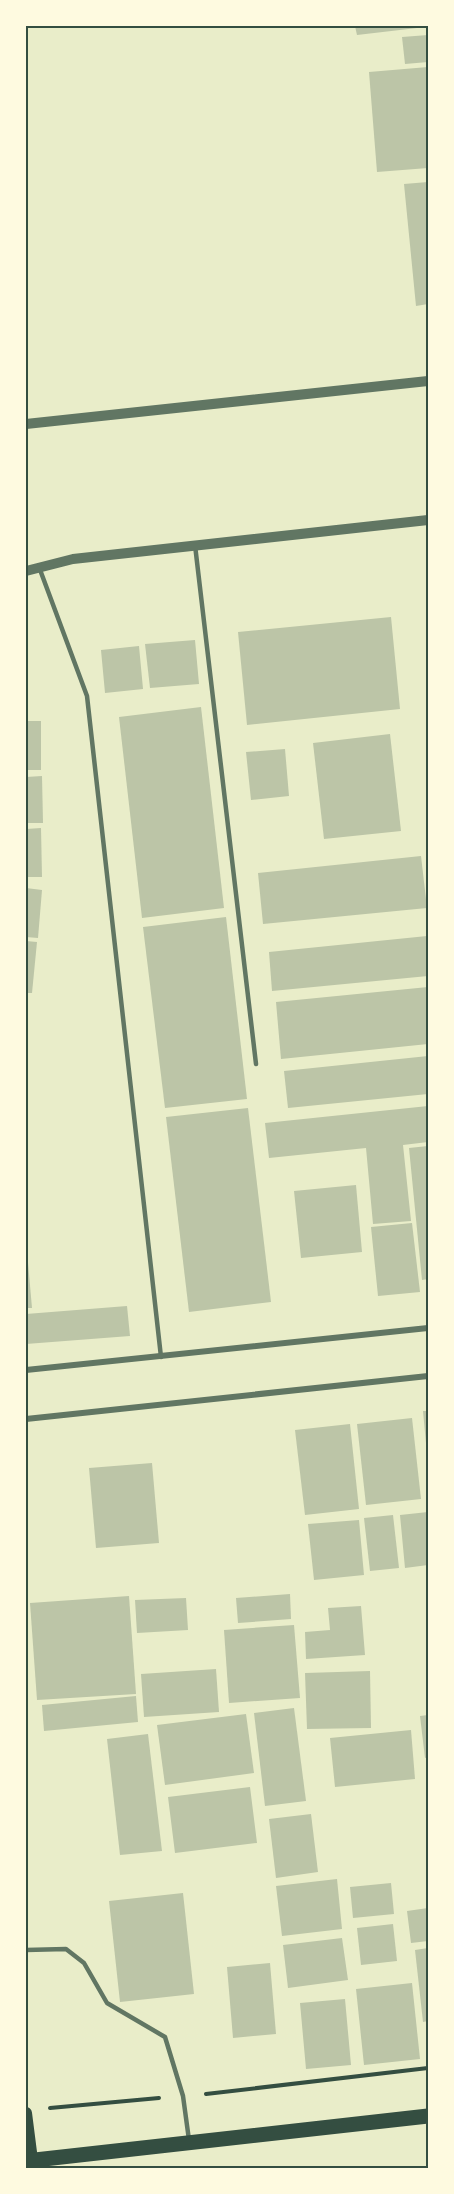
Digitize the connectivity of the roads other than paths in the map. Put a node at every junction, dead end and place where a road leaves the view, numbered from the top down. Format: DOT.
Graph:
graph roads {
  1 [pos="429,381"];
  2 [pos="26,424"];
  3 [pos="429,520"];
  4 [pos="195,545"];
  5 [pos="39,567"];
  6 [pos="26,571"];
  7 [pos="256,1064"];
  8 [pos="429,1328"];
  9 [pos="161,1357"];
  10 [pos="26,1370"];
  11 [pos="429,1376"];
  12 [pos="26,1419"];
  13 [pos="26,1950"];
  14 [pos="26,2113"];
  15 [pos="429,2116"];
  16 [pos="190,2142"];
  17 [pos="30,2163"];
  1 -- 2 [label="street"];
  3 -- 4 [label="street"];
  4 -- 5 [label="street"];
  4 -- 7 [label="lane"];
  5 -- 6 [label="street"];
  5 -- 9 [label="lane"];
  8 -- 9 [label="street"];
  9 -- 10 [label="street"];
  11 -- 12 [label="street"];
  13 -- 16 [label="lane"];
  14 -- 17 [label="main road"];
  15 -- 16 [label="main road"];
  16 -- 17 [label="main road"];
}
